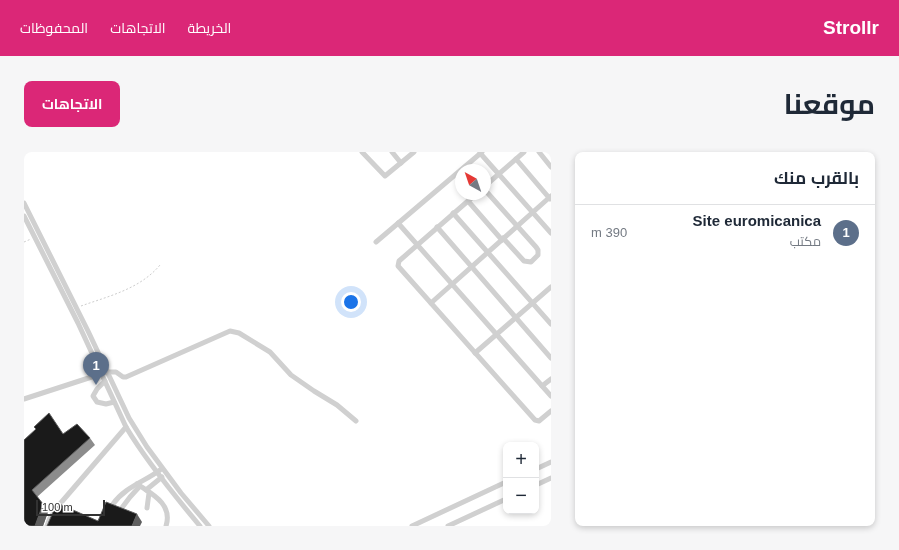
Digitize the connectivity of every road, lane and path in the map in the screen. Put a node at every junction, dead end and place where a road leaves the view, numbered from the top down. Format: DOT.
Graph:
graph roads {
  1 [pos="362,152"];
  2 [pos="392,152"];
  3 [pos="414,152"];
  4 [pos="524,152"];
  5 [pos="539,152"];
  6 [pos="481,153"];
  7 [pos="516,159"];
  8 [pos="401,163"];
  9 [pos="551,167"];
  10 [pos="499,174"];
  11 [pos="491,181"];
  12 [pos="491,197"];
  13 [pos="550,198"];
  14 [pos="468,201"];
  15 [pos="24,204"];
  16 [pos="533,212"];
  17 [pos="453,214"];
  18 [pos="24,216"];
  19 [pos="398,223"];
  20 [pos="517,226"];
  21 [pos="437,228"];
  22 [pos="551,233"];
  23 [pos="35,238"];
  24 [pos="503,239"];
  25 [pos="24,242"];
  26 [pos="376,242"];
  27 [pos="418,245"];
  28 [pos="488,252"];
  29 [pos="160,265"];
  30 [pos="471,267"];
  31 [pos="452,284"];
  32 [pos="551,287"];
  33 [pos="430,303"];
  34 [pos="533,303"];
  35 [pos="76,307"];
  36 [pos="516,318"];
  37 [pos="551,324"];
  38 [pos="497,334"];
  39 [pos="475,353"];
  40 [pos="551,358"];
  41 [pos="105,373"];
  42 [pos="551,379"];
  43 [pos="105,381"];
  44 [pos="542,386"];
  45 [pos="551,396"];
  46 [pos="24,400"];
  47 [pos="114,402"];
  48 [pos="551,411"];
  49 [pos="356,421"];
  50 [pos="126,427"];
  51 [pos="551,462"];
  52 [pos="163,468"];
  53 [pos="539,468"];
  54 [pos="157,472"];
  55 [pos="162,477"];
  56 [pos="551,478"];
  57 [pos="503,483"];
  58 [pos="539,484"];
  59 [pos="138,485"];
  60 [pos="148,491"];
  61 [pos="503,500"];
  62 [pos="113,504"];
  63 [pos="147,508"];
  64 [pos="121,509"];
  65 [pos="47,526"];
  66 [pos="166,526"];
  67 [pos="200,526"];
  68 [pos="208,526"];
  69 [pos="412,526"];
  70 [pos="448,526"];
  1 -- 8 [label="street"];
  2 -- 8 [label="street"];
  3 -- 8 [label="street"];
  4 -- 7 [label="street"];
  5 -- 9 [label="street"];
  6 -- 10 [label="street"];
  6 -- 19 [label="street"];
  7 -- 10 [label="street"];
  7 -- 13 [label="street"];
  10 -- 11 [label="street"];
  10 -- 16 [label="street"];
  12 -- 20 [label="street"];
  13 -- 16 [label="street"];
  14 -- 17 [label="street"];
  14 -- 24 [label="street"];
  15 -- 35 [label="street"];
  16 -- 20 [label="street"];
  16 -- 22 [label="street"];
  17 -- 21 [label="street"];
  17 -- 28 [label="street"];
  18 -- 23 [label="street"];
  19 -- 26 [label="street"];
  19 -- 27 [label="street"];
  20 -- 24 [label="street"];
  20 -- 24 [label="street"];
  21 -- 27 [label="street"];
  21 -- 30 [label="street"];
  23 -- 25 [label="path"];
  23 -- 41 [label="street"];
  24 -- 28 [label="street"];
  27 -- 31 [label="street"];
  27 -- 33 [label="street"];
  28 -- 30 [label="street"];
  28 -- 34 [label="street"];
  29 -- 35 [label="path"];
  30 -- 31 [label="street"];
  30 -- 36 [label="street"];
  31 -- 33 [label="street"];
  31 -- 38 [label="street"];
  32 -- 34 [label="street"];
  33 -- 39 [label="street"];
  34 -- 36 [label="street"];
  34 -- 37 [label="street"];
  35 -- 41 [label="street"];
  36 -- 38 [label="street"];
  36 -- 40 [label="street"];
  38 -- 39 [label="street"];
  38 -- 44 [label="street"];
  39 -- 48 [label="street"];
  41 -- 43 [label="street"];
  41 -- 46 [label="street"];
  41 -- 49 [label="street"];
  41 -- 52 [label="street"];
  42 -- 44 [label="street"];
  43 -- 47 [label="street"];
  43 -- 47 [label="street"];
  44 -- 45 [label="street"];
  47 -- 50 [label="street"];
  50 -- 54 [label="street"];
  50 -- 65 [label="street"];
  51 -- 53 [label="street"];
  52 -- 54 [label="street"];
  52 -- 68 [label="street"];
  54 -- 55 [label="street"];
  54 -- 59 [label="street"];
  55 -- 60 [label="street"];
  55 -- 67 [label="street"];
  56 -- 58 [label="street"];
  57 -- 69 [label="street"];
  59 -- 60 [label="street"];
  59 -- 62 [label="street"];
  59 -- 64 [label="street"];
  60 -- 63 [label="street"];
  60 -- 66 [label="street"];
  61 -- 70 [label="street"];
}
